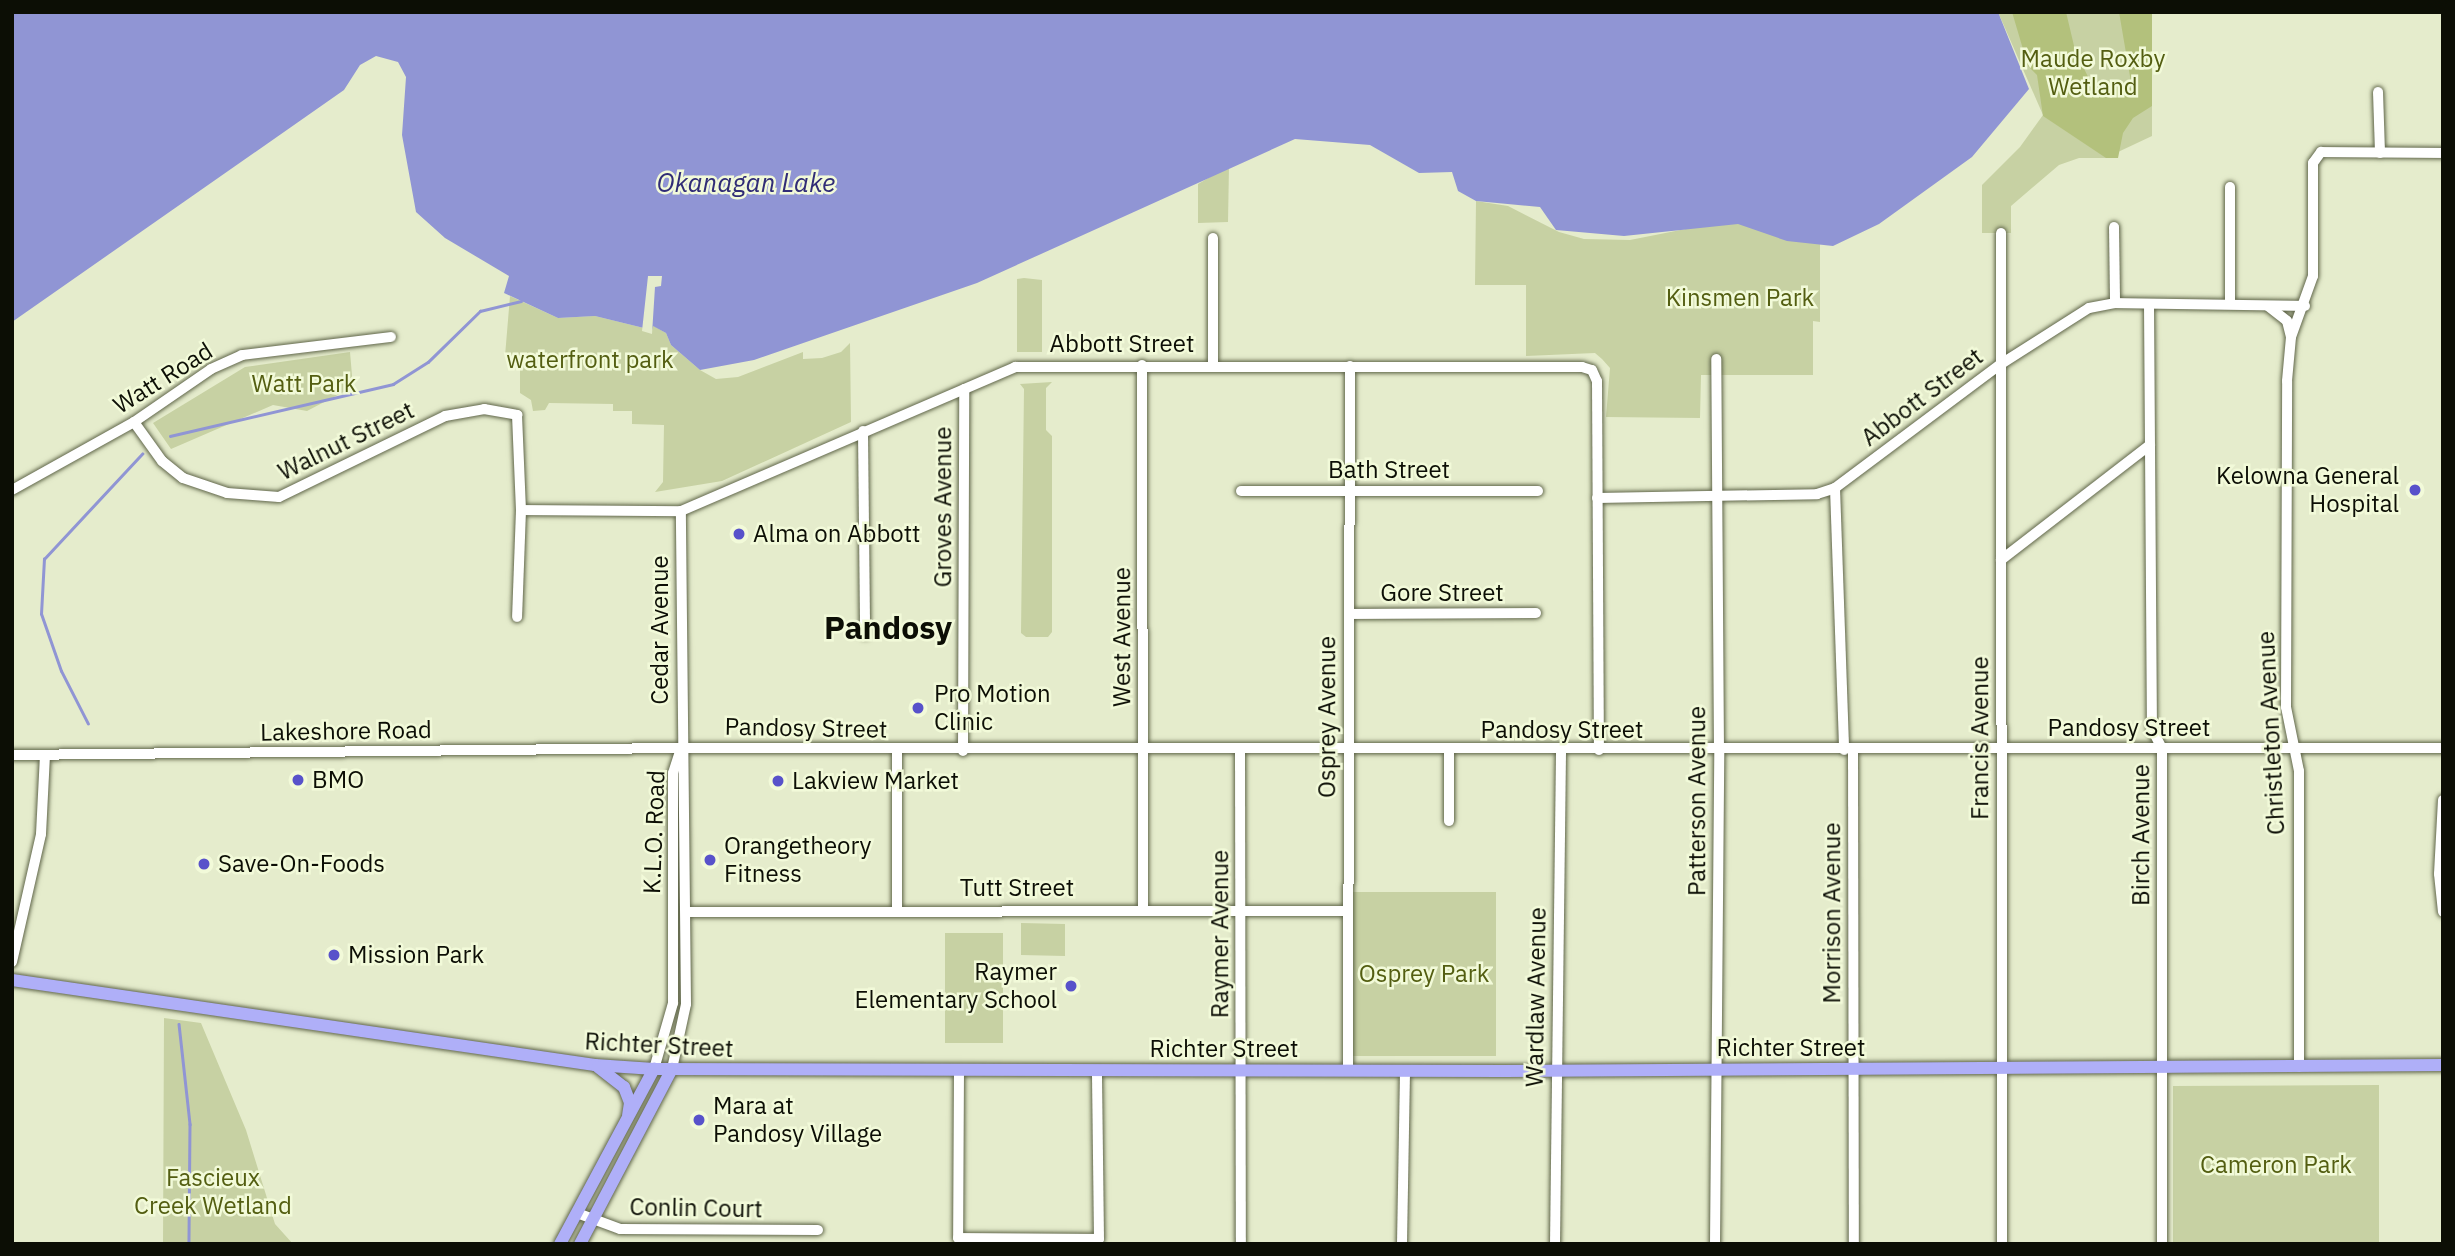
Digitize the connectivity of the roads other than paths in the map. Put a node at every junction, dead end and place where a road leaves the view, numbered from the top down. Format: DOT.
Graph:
graph roads {
  1 [pos="2378,92"];
  2 [pos="2380,153"];
  3 [pos="2443,153"];
  4 [pos="2230,187"];
  5 [pos="2114,227"];
  6 [pos="2001,233"];
  7 [pos="1213,238"];
  8 [pos="2115,303"];
  9 [pos="2149,304"];
  10 [pos="2230,304"];
  11 [pos="2265,304"];
  12 [pos="2305,306"];
  13 [pos="391,337"];
  14 [pos="2291,337"];
  15 [pos="1716,359"];
  16 [pos="2001,364"];
  17 [pos="1142,365"];
  18 [pos="1213,365"];
  19 [pos="1350,366"];
  20 [pos="964,389"];
  21 [pos="134,422"];
  22 [pos="863,431"];
  23 [pos="2150,445"];
  24 [pos="1835,488"];
  25 [pos="12,490"];
  26 [pos="1241,491"];
  27 [pos="1538,491"];
  28 [pos="1349,492"];
  29 [pos="1597,498"];
  30 [pos="1715,498"];
  31 [pos="521,510"];
  32 [pos="681,511"];
  33 [pos="2001,560"];
  34 [pos="1535,613"];
  35 [pos="1349,614"];
  36 [pos="517,617"];
  37 [pos="865,634"];
  38 [pos="681,748"];
  39 [pos="2443,748"];
  40 [pos="2001,749"];
  41 [pos="2162,749"];
  42 [pos="2294,749"];
  43 [pos="897,750"];
  44 [pos="1561,750"];
  45 [pos="1599,750"];
  46 [pos="1719,750"];
  47 [pos="1849,750"];
  48 [pos="963,751"];
  49 [pos="1143,751"];
  50 [pos="1240,751"];
  51 [pos="1348,751"];
  52 [pos="1449,751"];
  53 [pos="12,755"];
  54 [pos="45,755"];
  55 [pos="2443,800"];
  56 [pos="1448,821"];
  57 [pos="2443,896"];
  58 [pos="1143,908"];
  59 [pos="1240,909"];
  60 [pos="897,910"];
  61 [pos="1347,911"];
  62 [pos="686,912"];
  63 [pos="2443,912"];
  64 [pos="12,962"];
  65 [pos="12,980"];
  66 [pos="595,1065"];
  67 [pos="2443,1065"];
  68 [pos="2299,1067"];
  69 [pos="2002,1068"];
  70 [pos="2161,1068"];
  71 [pos="654,1069"];
  72 [pos="672,1069"];
  73 [pos="1348,1069"];
  74 [pos="1716,1069"];
  75 [pos="1853,1069"];
  76 [pos="960,1070"];
  77 [pos="1241,1070"];
  78 [pos="1555,1070"];
  79 [pos="1097,1071"];
  80 [pos="1405,1071"];
  81 [pos="627,1124"];
  82 [pos="577,1213"];
  83 [pos="593,1221"];
  84 [pos="817,1230"];
  85 [pos="560,1244"];
  86 [pos="580,1244"];
  87 [pos="1241,1244"];
  88 [pos="1402,1244"];
  89 [pos="1555,1244"];
  90 [pos="1715,1244"];
  91 [pos="1854,1244"];
  92 [pos="2002,1244"];
  93 [pos="2162,1244"];
  1 -- 2 [label="street"];
  2 -- 3 [label="street"];
  2 -- 12 [label="street, Christleton Avenue"];
  4 -- 10 [label="street"];
  5 -- 8 [label="street"];
  6 -- 16 [label="street, Francis Avenue"];
  7 -- 18 [label="street"];
  8 -- 9 [label="street, Abbott Street"];
  8 -- 16 [label="street, Abbott Street"];
  9 -- 10 [label="street, Abbott Street"];
  9 -- 23 [label="street, Birch Avenue"];
  10 -- 11 [label="street, Abbott Street"];
  11 -- 12 [label="street, Abbott Street"];
  11 -- 14 [label="street"];
  12 -- 14 [label="street, Christleton Avenue"];
  13 -- 21 [label="street, Watt Road"];
  14 -- 42 [label="street, Christleton Avenue"];
  15 -- 30 [label="street, Patterson Avenue"];
  16 -- 24 [label="street, Abbott Street"];
  16 -- 33 [label="street, Francis Avenue"];
  17 -- 18 [label="street, Abbott Street"];
  17 -- 20 [label="street, Abbott Street"];
  17 -- 49 [label="street, West Avenue"];
  18 -- 19 [label="street, Abbott Street"];
  19 -- 28 [label="street, Osprey Avenue"];
  19 -- 29 [label="street, Abbott Street"];
  20 -- 22 [label="street, Abbott Street"];
  20 -- 48 [label="street, Groves Avenue"];
  21 -- 25 [label="street, Watt Road"];
  21 -- 31 [label="street, Walnut Street"];
  22 -- 32 [label="street, Abbott Street"];
  22 -- 37 [label="street"];
  23 -- 33 [label="street"];
  23 -- 41 [label="street, Birch Avenue"];
  24 -- 30 [label="street, Abbott Street"];
  24 -- 47 [label="street, Morrison Avenue"];
  26 -- 28 [label="street, Bath Street"];
  27 -- 28 [label="street, Bath Street"];
  28 -- 35 [label="street, Osprey Avenue"];
  29 -- 30 [label="street, Abbott Street"];
  29 -- 45 [label="street"];
  30 -- 46 [label="street, Patterson Avenue"];
  31 -- 32 [label="street"];
  31 -- 36 [label="street"];
  32 -- 38 [label="street, Cedar Avenue"];
  33 -- 40 [label="street, Francis Avenue"];
  34 -- 35 [label="street, Gore Street"];
  35 -- 51 [label="street, Osprey Avenue"];
  38 -- 43 [label="street, Pandosy Street"];
  38 -- 54 [label="street, Lakeshore Road"];
  38 -- 62 [label="street, K.L.O. Road"];
  38 -- 71 [label="street, K.L.O. Road"];
  39 -- 42 [label="street, Pandosy Street"];
  40 -- 41 [label="street, Pandosy Street"];
  40 -- 47 [label="street, Pandosy Street"];
  40 -- 69 [label="street, Francis Avenue"];
  41 -- 42 [label="street, Pandosy Street"];
  41 -- 70 [label="street, Birch Avenue"];
  42 -- 68 [label="street, Christleton Avenue"];
  43 -- 48 [label="street, Pandosy Street"];
  43 -- 60 [label="street"];
  44 -- 45 [label="street, Pandosy Street"];
  44 -- 52 [label="street, Pandosy Street"];
  44 -- 78 [label="street, Wardlaw Avenue"];
  45 -- 46 [label="street, Pandosy Street"];
  46 -- 47 [label="street, Pandosy Street"];
  46 -- 74 [label="street, Patterson Avenue"];
  47 -- 75 [label="street, Morrison Avenue"];
  48 -- 49 [label="street, Pandosy Street"];
  49 -- 50 [label="street, Pandosy Street"];
  49 -- 58 [label="street, West Avenue"];
  50 -- 51 [label="street, Pandosy Street"];
  50 -- 59 [label="street, Raymer Avenue"];
  51 -- 52 [label="street, Pandosy Street"];
  51 -- 61 [label="street, Osprey Avenue"];
  52 -- 56 [label="street"];
  53 -- 54 [label="street, Lakeshore Road"];
  54 -- 64 [label="street"];
  55 -- 57 [label="street"];
  57 -- 63 [label="street"];
  58 -- 59 [label="street, Tutt Street"];
  58 -- 60 [label="street, Tutt Street"];
  59 -- 61 [label="street, Tutt Street"];
  59 -- 77 [label="street, Raymer Avenue"];
  60 -- 62 [label="street, Tutt Street"];
  61 -- 73 [label="street, Osprey Avenue"];
  62 -- 72 [label="street, K.L.O. Road"];
  65 -- 66 [label="main road, Richter Street"];
  66 -- 71 [label="main road, Richter Street"];
  66 -- 81 [label="main road"];
  67 -- 68 [label="main road, Richter Street"];
  68 -- 70 [label="main road, Richter Street"];
  69 -- 70 [label="main road, Richter Street"];
  69 -- 75 [label="main road, Richter Street"];
  69 -- 92 [label="street, Francis Avenue"];
  70 -- 93 [label="street, Birch Avenue"];
  71 -- 72 [label="main road, Richter Street"];
  71 -- 81 [label="main road, K.L.O. Road"];
  72 -- 76 [label="main road, Richter Street"];
  72 -- 83 [label="main road, K.L.O. Road"];
  73 -- 77 [label="main road, Richter Street"];
  73 -- 80 [label="main road, Richter Street"];
  74 -- 75 [label="main road, Richter Street"];
  74 -- 78 [label="main road, Richter Street"];
  74 -- 90 [label="street, Patterson Avenue"];
  75 -- 91 [label="street, Morrison Avenue"];
  76 -- 79 [label="main road, Richter Street"];
  76 -- 79 [label="street"];
  77 -- 79 [label="main road, Richter Street"];
  77 -- 87 [label="street, Raymer Avenue"];
  78 -- 80 [label="main road, Richter Street"];
  78 -- 89 [label="street, Wardlaw Avenue"];
  80 -- 88 [label="street"];
  81 -- 82 [label="main road, K.L.O. Road"];
  82 -- 83 [label="street, Conlin Court"];
  82 -- 85 [label="main road, K.L.O. Road"];
  83 -- 84 [label="street, Conlin Court"];
  83 -- 86 [label="main road, K.L.O. Road"];
}
